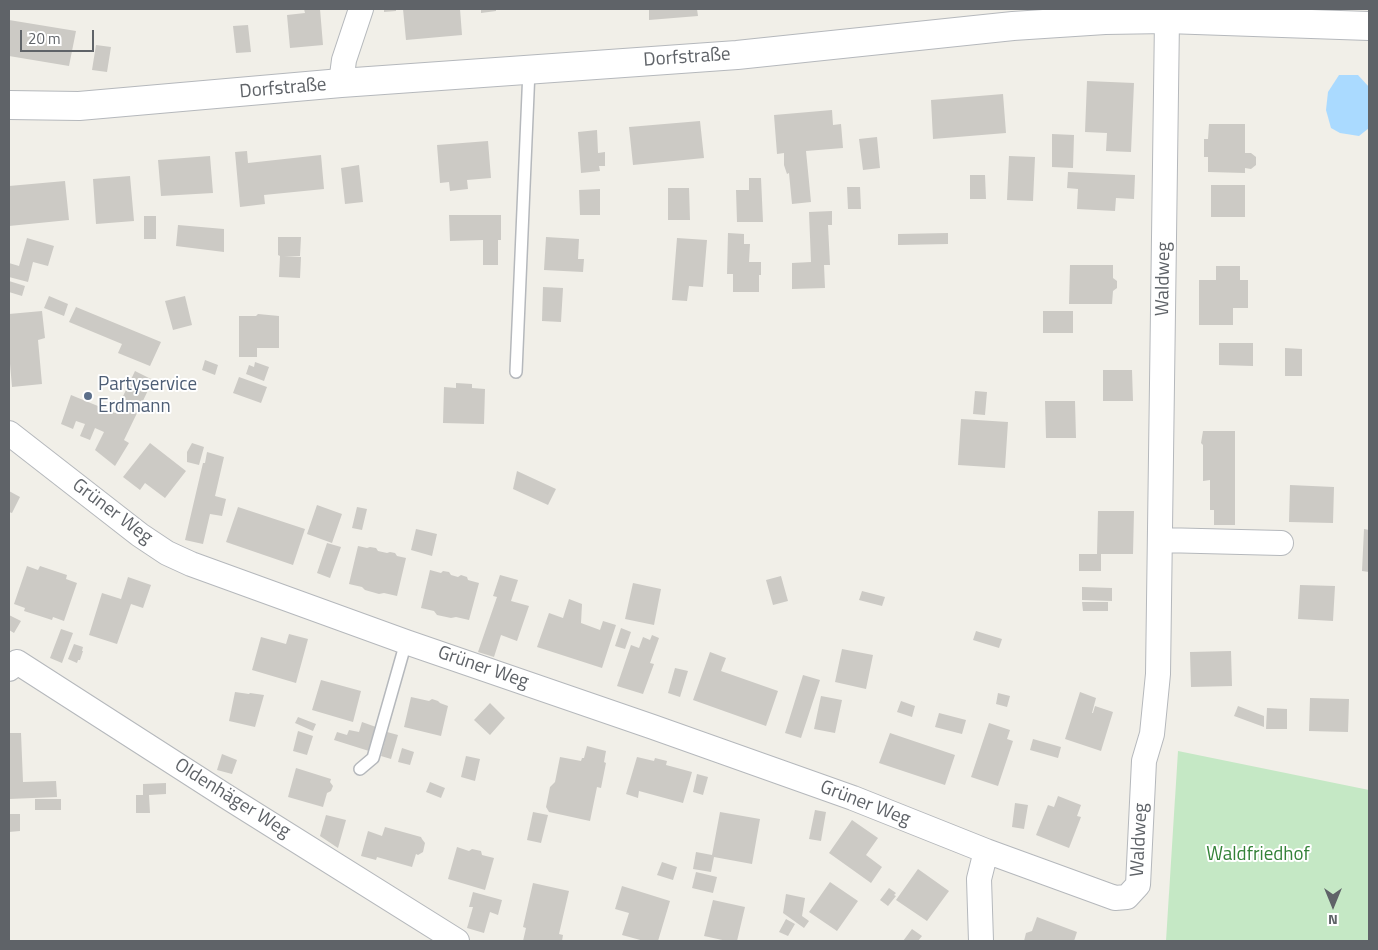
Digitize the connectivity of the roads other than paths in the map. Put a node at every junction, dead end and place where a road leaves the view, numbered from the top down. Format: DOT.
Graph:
graph roads {
  1 [pos="361,9"];
  2 [pos="1105,14"];
  3 [pos="1167,18"];
  4 [pos="1366,20"];
  5 [pos="529,70"];
  6 [pos="341,83"];
  7 [pos="9,105"];
  8 [pos="516,372"];
  9 [pos="9,433"];
  10 [pos="1161,540"];
  11 [pos="1281,543"];
  12 [pos="406,642"];
  13 [pos="9,669"];
  14 [pos="360,769"];
  15 [pos="986,851"];
  16 [pos="457,941"];
  17 [pos="981,941"];
  1 -- 6 [label="street"];
  2 -- 3 [label="street, Dorfstraße"];
  2 -- 5 [label="street, Dorfstraße"];
  3 -- 4 [label="street, Dorfstraße"];
  3 -- 10 [label="street, Waldweg"];
  5 -- 6 [label="street, Dorfstraße"];
  5 -- 8 [label="lane"];
  6 -- 7 [label="street, Dorfstraße"];
  9 -- 12 [label="street, Grüner Weg"];
  10 -- 11 [label="street"];
  10 -- 15 [label="street, Waldweg"];
  12 -- 14 [label="lane"];
  12 -- 15 [label="street, Grüner Weg"];
  13 -- 16 [label="street, Oldenhäger Weg"];
  15 -- 17 [label="street"];
}
